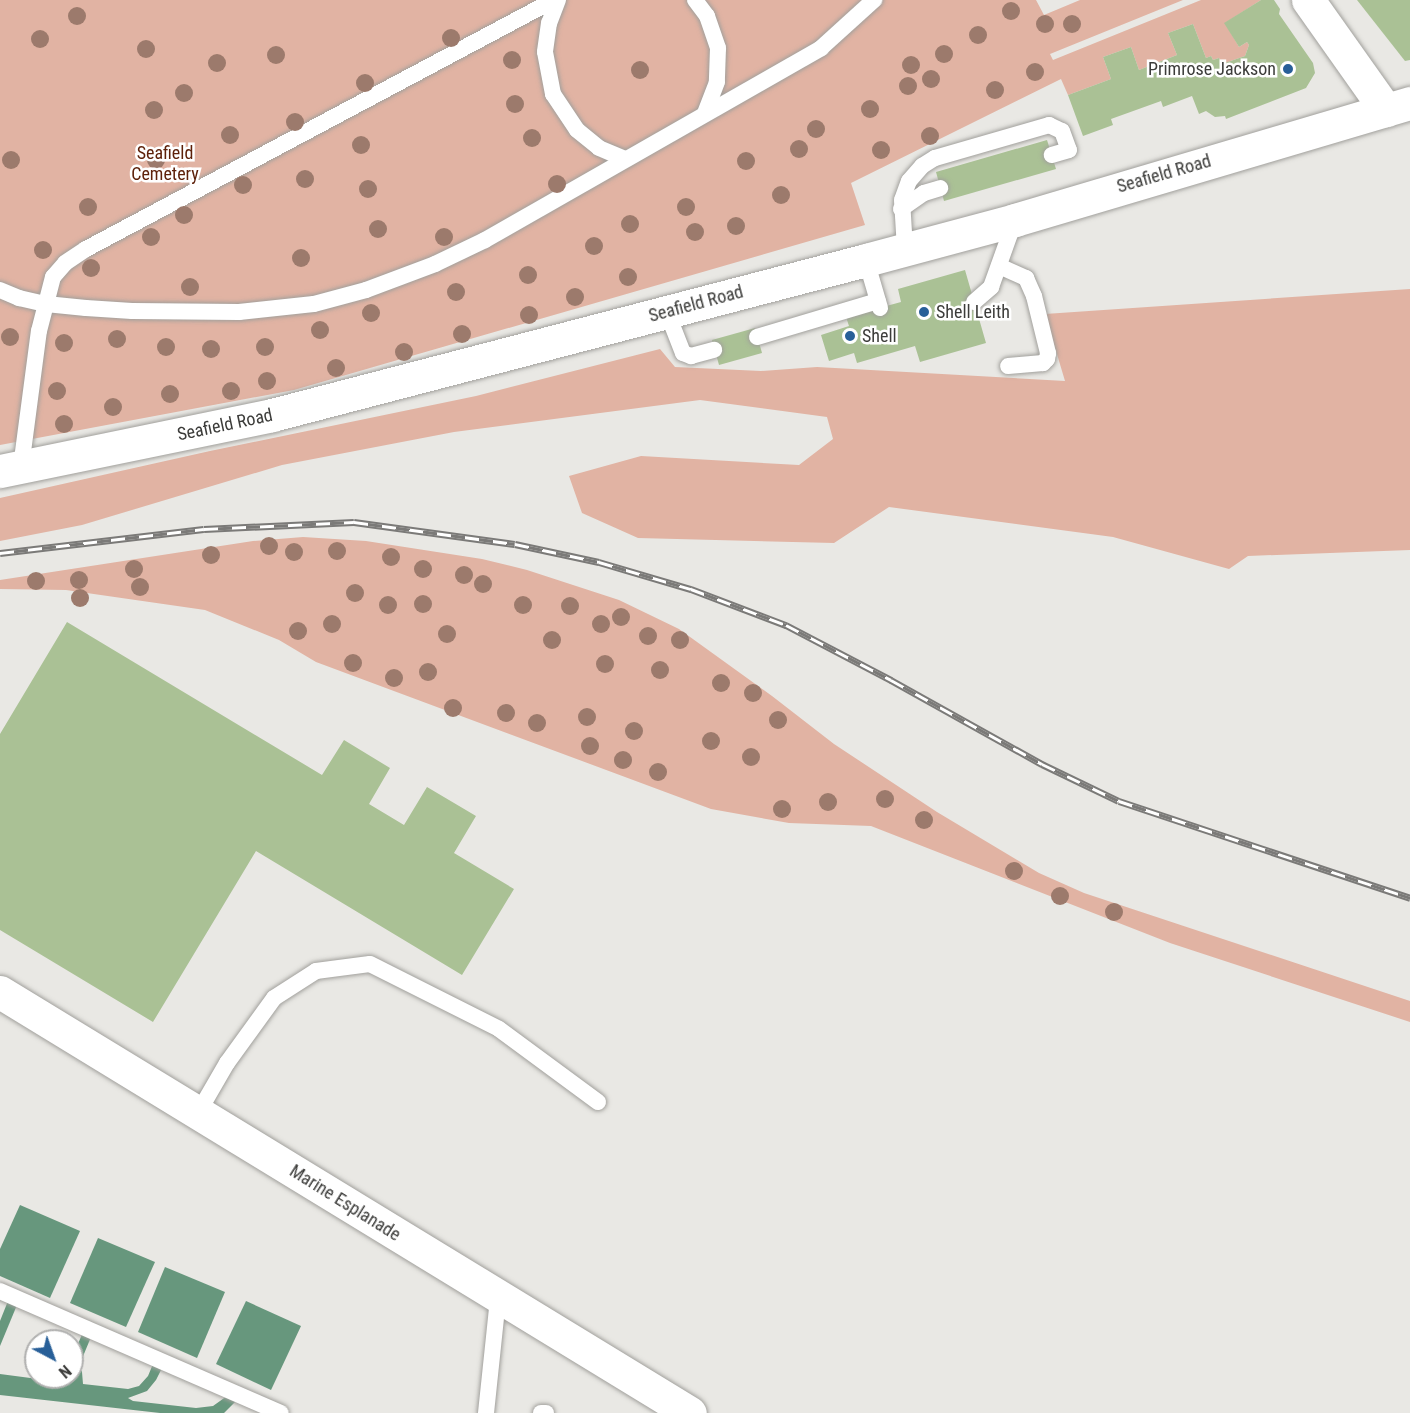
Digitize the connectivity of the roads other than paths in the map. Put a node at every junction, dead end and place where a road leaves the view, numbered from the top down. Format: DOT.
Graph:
graph roads {
  1 [pos="556,0"];
  2 [pos="695,0"];
  3 [pos="874,0"];
  4 [pos="1308,0"];
  5 [pos="1398,106"];
  6 [pos="705,114"];
  7 [pos="1052,155"];
  8 [pos="625,159"];
  9 [pos="940,188"];
  10 [pos="901,209"];
  11 [pos="1015,220"];
  12 [pos="905,249"];
  13 [pos="866,260"];
  14 [pos="999,266"];
  15 [pos="0,290"];
  16 [pos="974,302"];
  17 [pos="46,304"];
  18 [pos="668,312"];
  19 [pos="757,337"];
  20 [pos="714,350"];
  21 [pos="1008,366"];
  22 [pos="11,469"];
  23 [pos="0,992"];
  24 [pos="598,1102"];
  25 [pos="198,1113"];
  26 [pos="0,1291"];
  27 [pos="498,1298"];
  28 [pos="281,1413"];
  29 [pos="486,1413"];
  30 [pos="690,1413"];
  1 -- 8 [label="lane"];
  1 -- 17 [label="lane"];
  2 -- 6 [label="lane"];
  3 -- 6 [label="lane"];
  4 -- 5 [label="main road"];
  5 -- 11 [label="main road, Seafield Road"];
  6 -- 8 [label="lane"];
  7 -- 10 [label="lane"];
  8 -- 17 [label="lane"];
  9 -- 10 [label="lane"];
  10 -- 12 [label="lane"];
  11 -- 12 [label="main road, Seafield Road"];
  11 -- 14 [label="lane"];
  12 -- 13 [label="main road, Seafield Road"];
  13 -- 18 [label="main road, Seafield Road"];
  13 -- 19 [label="lane"];
  14 -- 16 [label="lane"];
  14 -- 21 [label="lane"];
  15 -- 17 [label="lane"];
  17 -- 22 [label="lane"];
  18 -- 20 [label="lane"];
  18 -- 22 [label="main road, Seafield Road"];
  23 -- 25 [label="main road, Marine Esplanade"];
  24 -- 25 [label="lane"];
  25 -- 27 [label="main road, Marine Esplanade"];
  26 -- 28 [label="lane"];
  27 -- 29 [label="lane"];
  27 -- 30 [label="main road, Marine Esplanade"];
}
